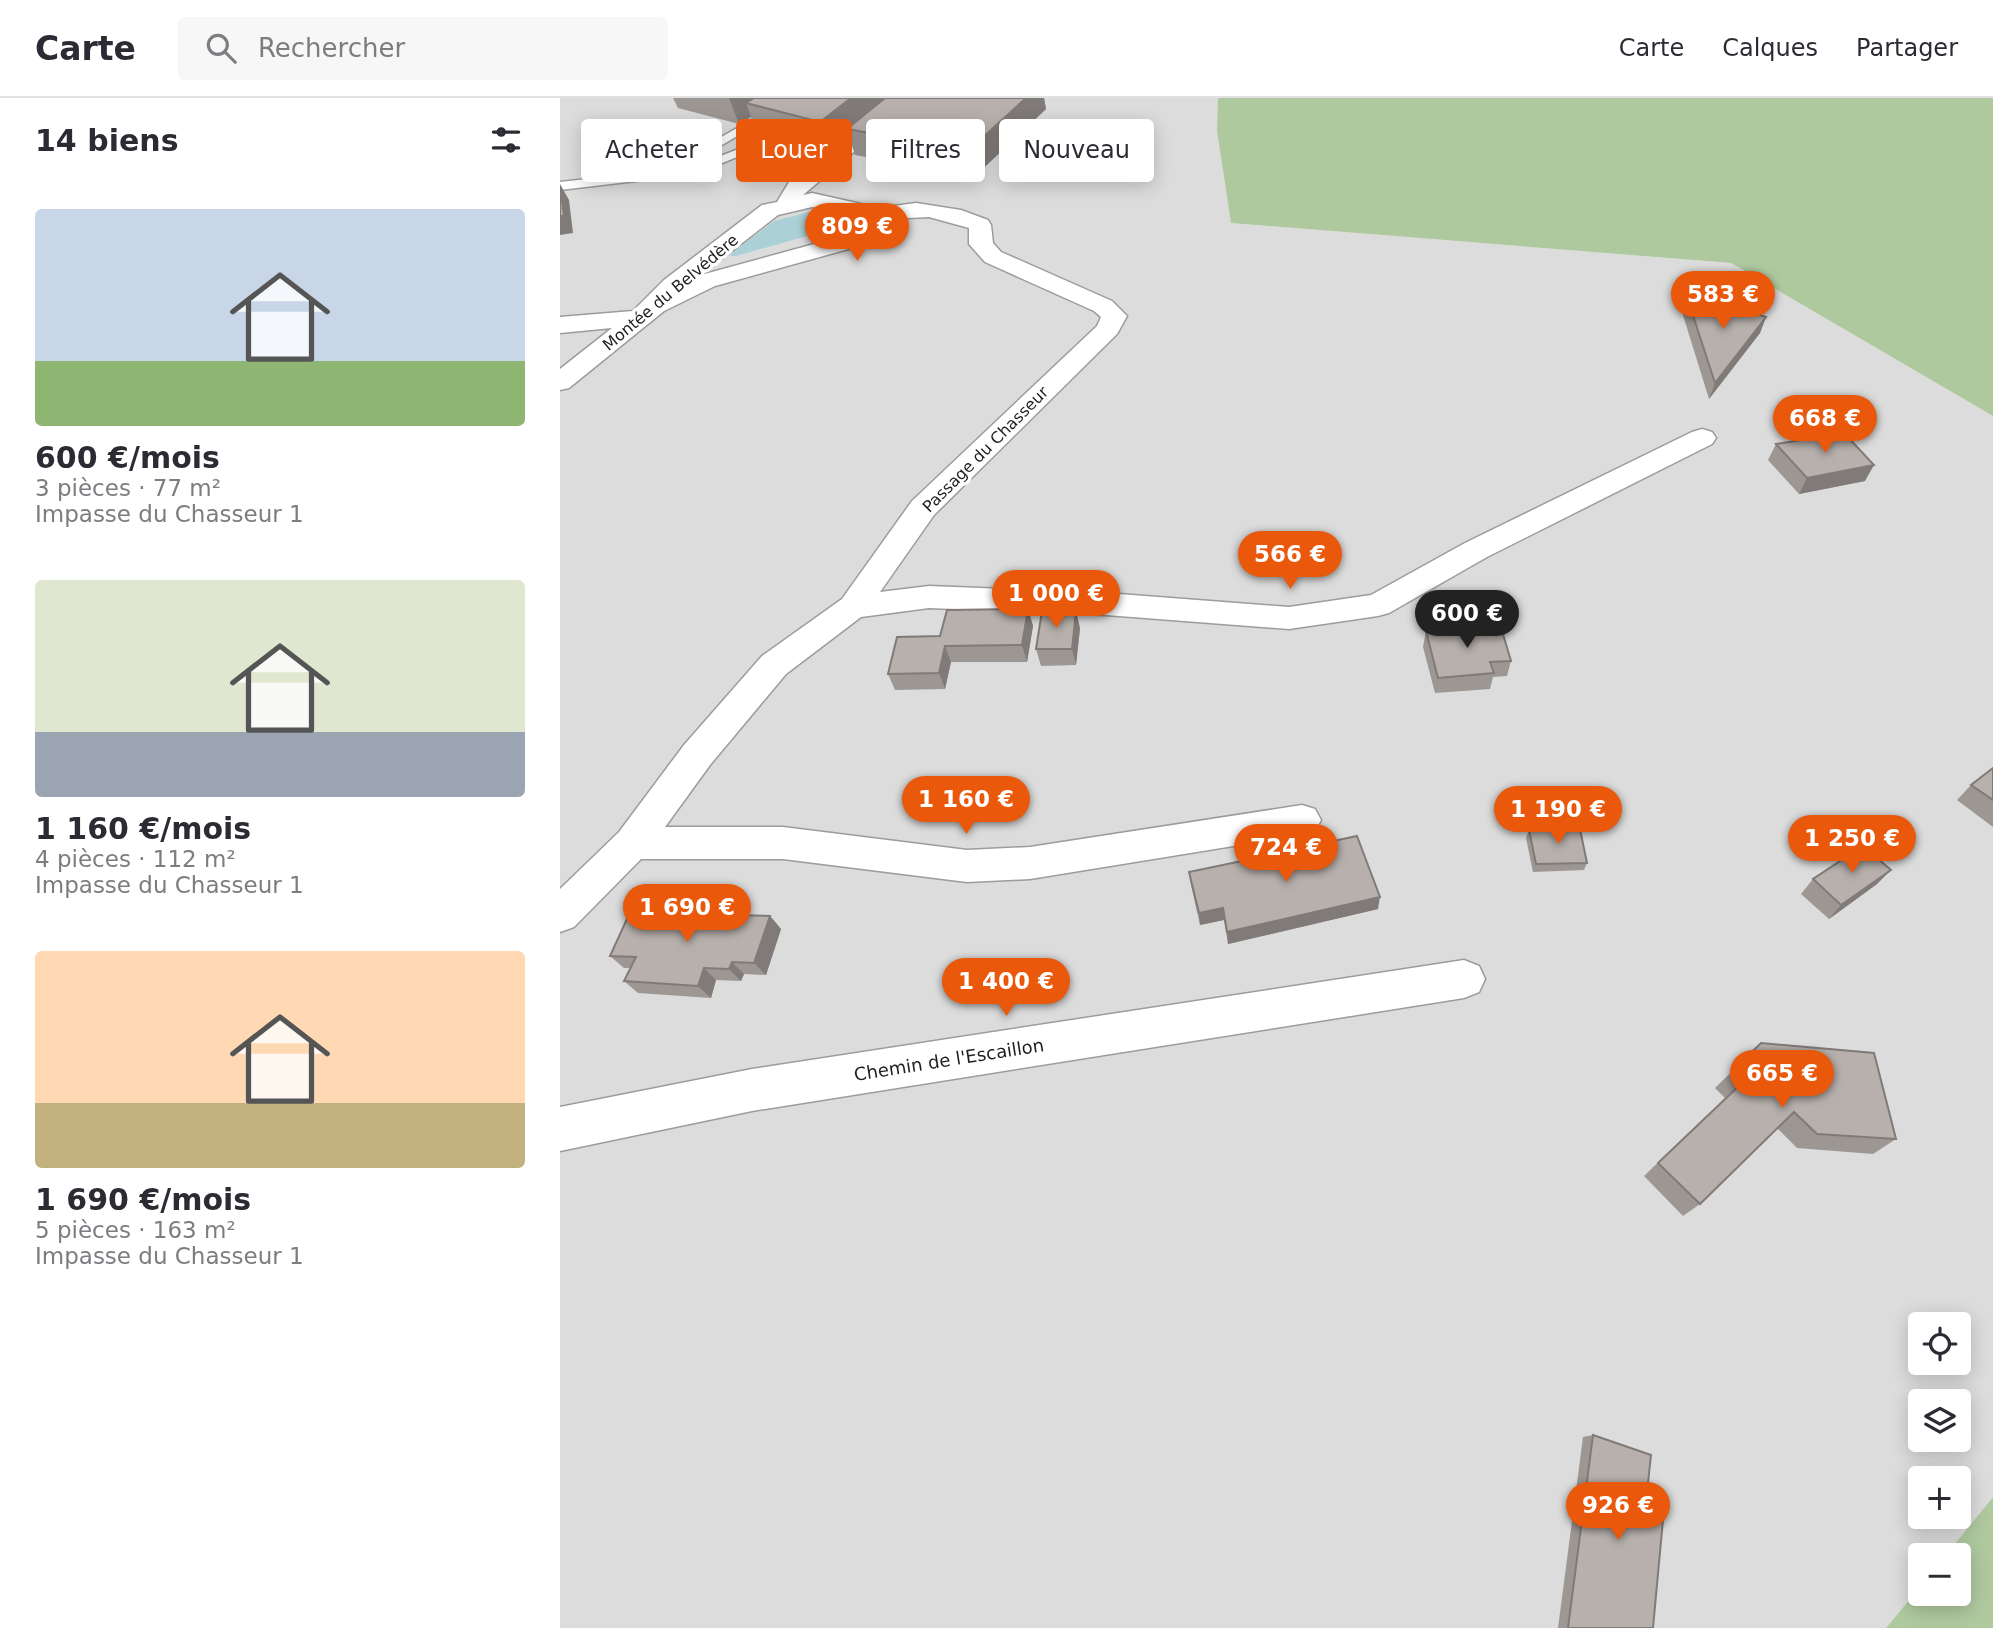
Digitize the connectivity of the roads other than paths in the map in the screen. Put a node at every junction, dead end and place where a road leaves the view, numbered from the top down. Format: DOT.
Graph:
graph roads {
  1 [pos="797,98"];
  2 [pos="908,98"];
  3 [pos="722,140"];
  4 [pos="852,143"];
  5 [pos="736,154"];
  6 [pos="803,182"];
  7 [pos="560,186"];
  8 [pos="787,204"];
  9 [pos="876,215"];
  10 [pos="648,312"];
  11 [pos="560,325"];
  12 [pos="560,382"];
  13 [pos="1702,438"];
  14 [pos="853,607"];
  15 [pos="1302,820"];
  16 [pos="632,843"];
  17 [pos="560,915"];
  18 [pos="1464,979"];
  19 [pos="560,1129"];
  1 -- 3 [label="lane"];
  2 -- 4 [label="street, Montée du Belvédère"];
  5 -- 7 [label="lane"];
  6 -- 8 [label="street, Montée du Belvédère"];
  8 -- 9 [label="street, Passage du Chasseur"];
  8 -- 10 [label="street, Montée du Belvédère"];
  9 -- 10 [label="street"];
  9 -- 14 [label="street, Passage du Chasseur"];
  10 -- 11 [label="street"];
  10 -- 12 [label="street, Montée du Belvédère"];
  13 -- 14 [label="street"];
  14 -- 16 [label="street, Passage du Chasseur"];
  15 -- 16 [label="street"];
  16 -- 17 [label="street, Passage du Chasseur"];
  18 -- 19 [label="street, Chemin de l'Escaillon"];
}
